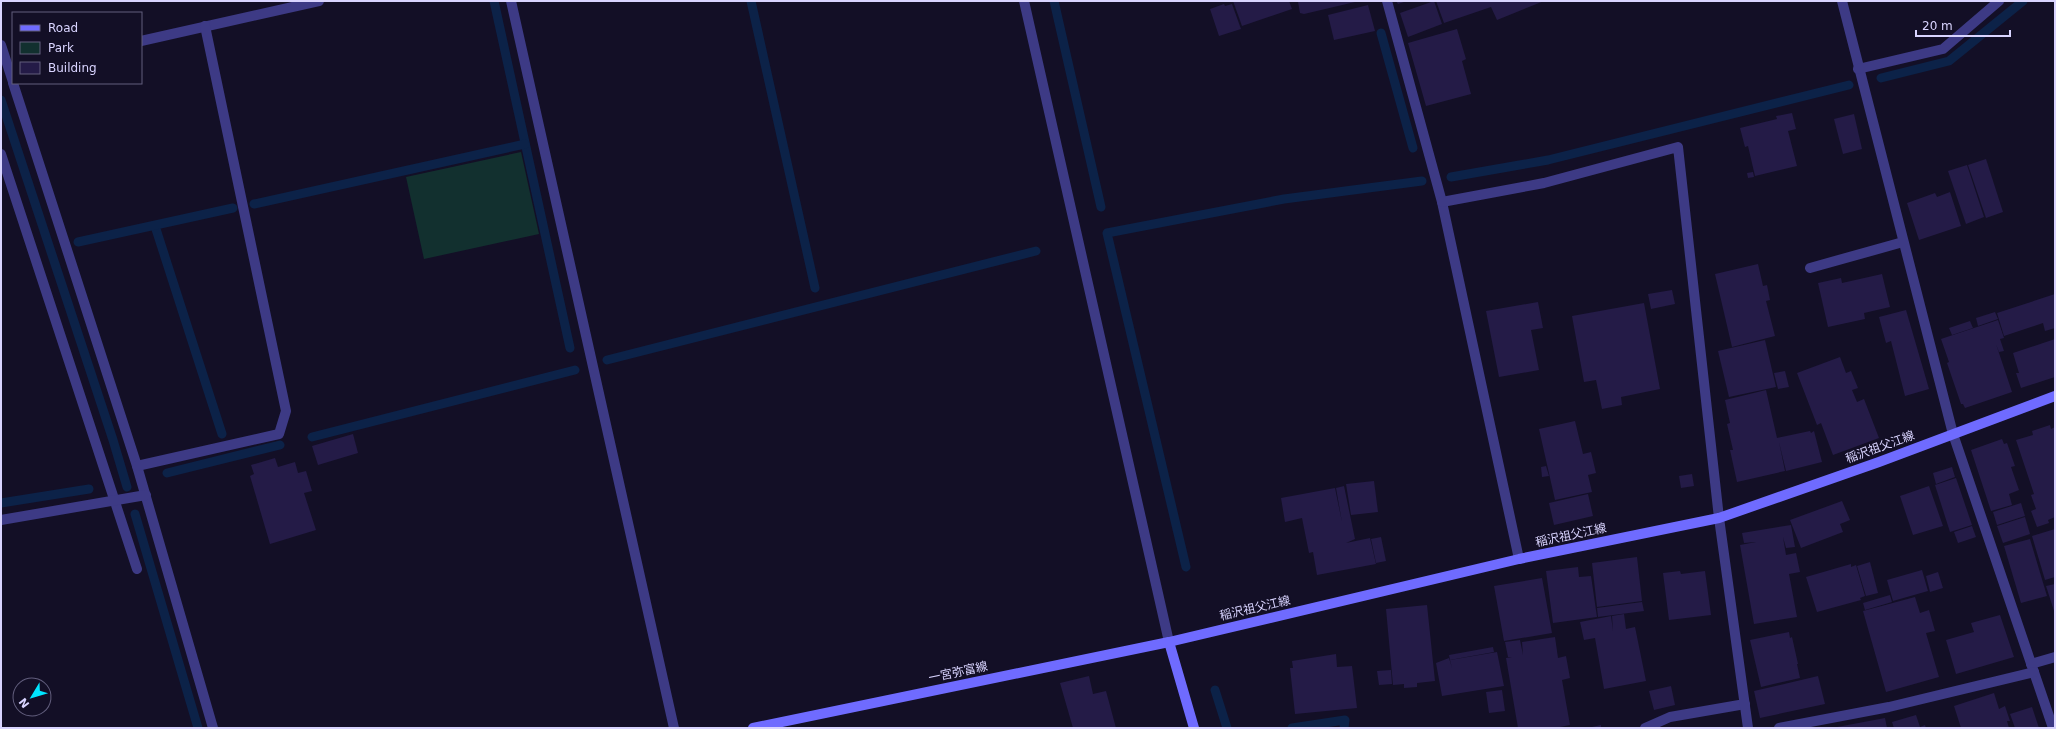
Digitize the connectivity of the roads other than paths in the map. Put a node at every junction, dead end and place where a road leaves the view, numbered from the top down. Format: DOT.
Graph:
graph roads {
  1 [pos="319,1"];
  2 [pos="511,1"];
  3 [pos="1024,1"];
  4 [pos="1387,1"];
  5 [pos="1842,1"];
  6 [pos="1999,1"];
  7 [pos="205,26"];
  8 [pos="142,41"];
  9 [pos="1,46"];
  10 [pos="1858,69"];
  11 [pos="11,70"];
  12 [pos="13,84"];
  13 [pos="1,154"];
  14 [pos="1442,202"];
  15 [pos="1903,242"];
  16 [pos="1810,268"];
  17 [pos="2055,396"];
  18 [pos="1953,434"];
  19 [pos="137,466"];
  20 [pos="146,495"];
  21 [pos="114,500"];
  22 [pos="1719,518"];
  23 [pos="1,520"];
  24 [pos="1520,559"];
  25 [pos="137,569"];
  26 [pos="1169,642"];
  27 [pos="2055,657"];
  28 [pos="2032,668"];
  29 [pos="1745,704"];
  30 [pos="213,728"];
  31 [pos="674,728"];
  32 [pos="753,728"];
  33 [pos="1194,728"];
  34 [pos="1645,728"];
  35 [pos="1748,728"];
  36 [pos="1779,728"];
  37 [pos="2053,728"];
  1 -- 7 [label="street"];
  2 -- 31 [label="street"];
  3 -- 26 [label="street"];
  4 -- 14 [label="street"];
  5 -- 10 [label="street"];
  6 -- 10 [label="street"];
  7 -- 8 [label="street"];
  7 -- 19 [label="street"];
  9 -- 11 [label="street"];
  10 -- 15 [label="street"];
  12 -- 19 [label="street"];
  13 -- 21 [label="street"];
  14 -- 22 [label="street"];
  14 -- 24 [label="street"];
  15 -- 16 [label="street"];
  15 -- 18 [label="street"];
  17 -- 18 [label="main road, 稲沢祖父江線"];
  18 -- 22 [label="main road, 稲沢祖父江線"];
  18 -- 28 [label="street"];
  19 -- 20 [label="street"];
  20 -- 21 [label="street"];
  20 -- 30 [label="street"];
  21 -- 23 [label="street"];
  21 -- 25 [label="street"];
  22 -- 24 [label="main road, 稲沢祖父江線"];
  22 -- 29 [label="street"];
  24 -- 26 [label="main road, 稲沢祖父江線"];
  26 -- 32 [label="main road, 一宮弥富線"];
  26 -- 33 [label="main road"];
  27 -- 28 [label="street"];
  28 -- 36 [label="street"];
  28 -- 37 [label="street"];
  29 -- 34 [label="street"];
  29 -- 35 [label="street"];
}
